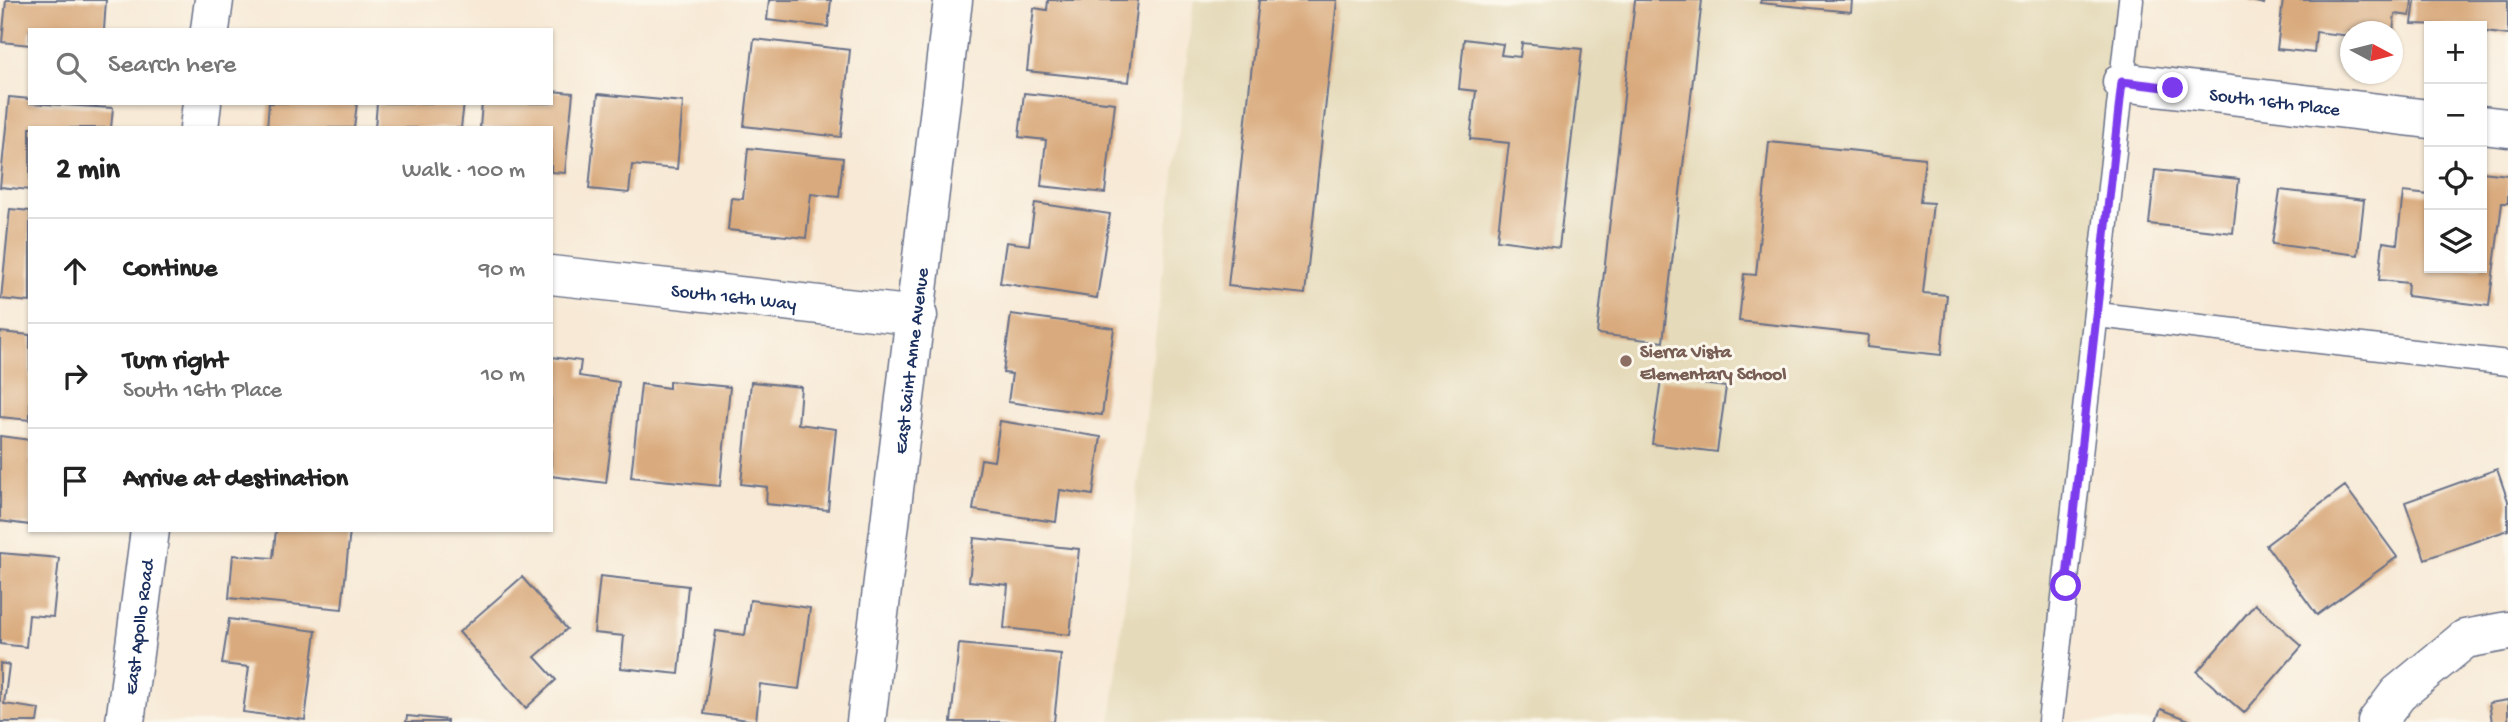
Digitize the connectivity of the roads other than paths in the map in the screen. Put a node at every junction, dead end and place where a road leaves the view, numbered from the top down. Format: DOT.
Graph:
graph roads {
  1 [pos="214,0"];
  2 [pos="953,0"];
  3 [pos="2131,0"];
  4 [pos="210,28"];
  5 [pos="2122,82"];
  6 [pos="202,105"];
  7 [pos="2424,118"];
  8 [pos="199,126"];
  9 [pos="2487,126"];
  10 [pos="2508,128"];
  11 [pos="553,275"];
  12 [pos="2098,315"];
  13 [pos="918,316"];
  14 [pos="2508,363"];
  15 [pos="150,532"];
  16 [pos="2508,631"];
  17 [pos="2388,708"];
  18 [pos="125,722"];
  19 [pos="866,722"];
  20 [pos="2050,722"];
  1 -- 4 [label="street"];
  2 -- 13 [label="street, East Saint Anne Avenue"];
  3 -- 5 [label="lane"];
  5 -- 7 [label="street, South 16th Place"];
  5 -- 12 [label="lane"];
  6 -- 8 [label="street"];
  9 -- 10 [label="street"];
  11 -- 13 [label="street, South 16th Way"];
  12 -- 14 [label="lane"];
  12 -- 20 [label="lane"];
  13 -- 19 [label="street, East Saint Anne Avenue"];
  15 -- 18 [label="street, East Apollo Road"];
  16 -- 17 [label="street"];
}
